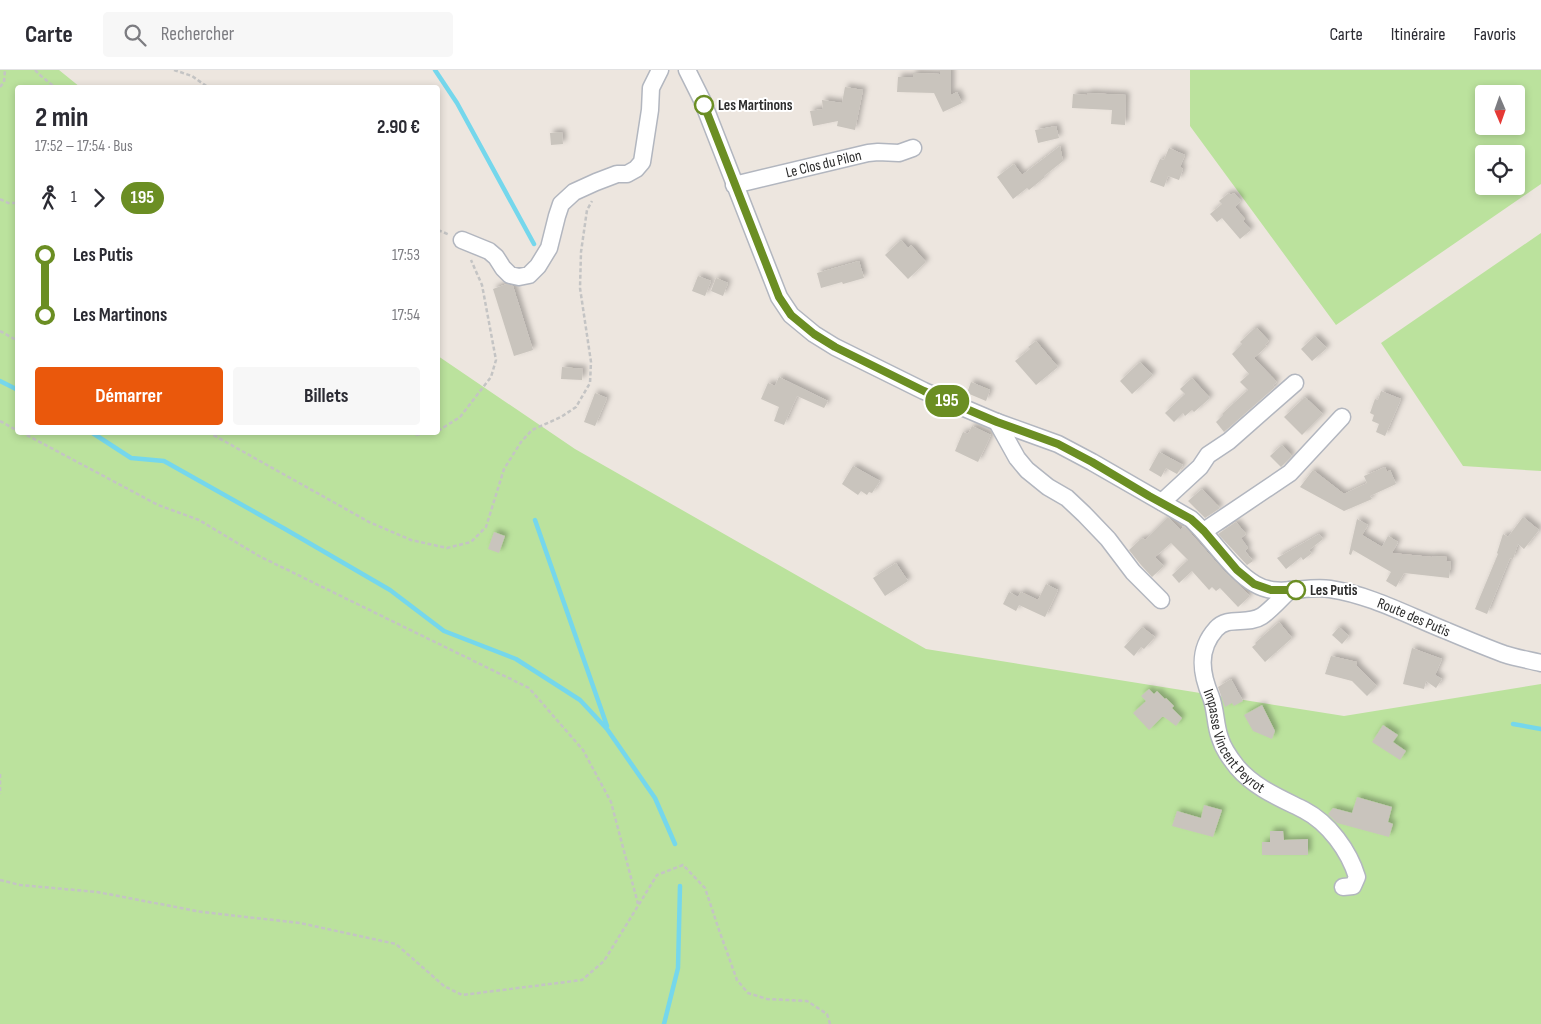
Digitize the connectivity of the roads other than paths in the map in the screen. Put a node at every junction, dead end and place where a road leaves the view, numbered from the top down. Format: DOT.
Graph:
graph roads {
  1 [pos="660,70"];
  2 [pos="684,71"];
  3 [pos="913,148"];
  4 [pos="734,185"];
  5 [pos="462,240"];
  6 [pos="1295,383"];
  7 [pos="1342,417"];
  8 [pos="997,422"];
  9 [pos="1162,502"];
  10 [pos="1204,531"];
  11 [pos="1290,590"];
  12 [pos="1161,600"];
  13 [pos="1541,663"];
  14 [pos="1343,887"];
  1 -- 5 [label="street"];
  2 -- 4 [label="street, Route des Putis"];
  3 -- 4 [label="street, Le Clos du Pilon"];
  4 -- 8 [label="street, Route des Putis"];
  6 -- 9 [label="street"];
  7 -- 10 [label="street"];
  8 -- 9 [label="street, Route des Putis"];
  8 -- 12 [label="street"];
  9 -- 10 [label="street, Route des Putis"];
  10 -- 11 [label="street, Route des Putis"];
  11 -- 13 [label="street, Route des Putis"];
  11 -- 14 [label="street, Impasse Vincent Peyrot"];
}
